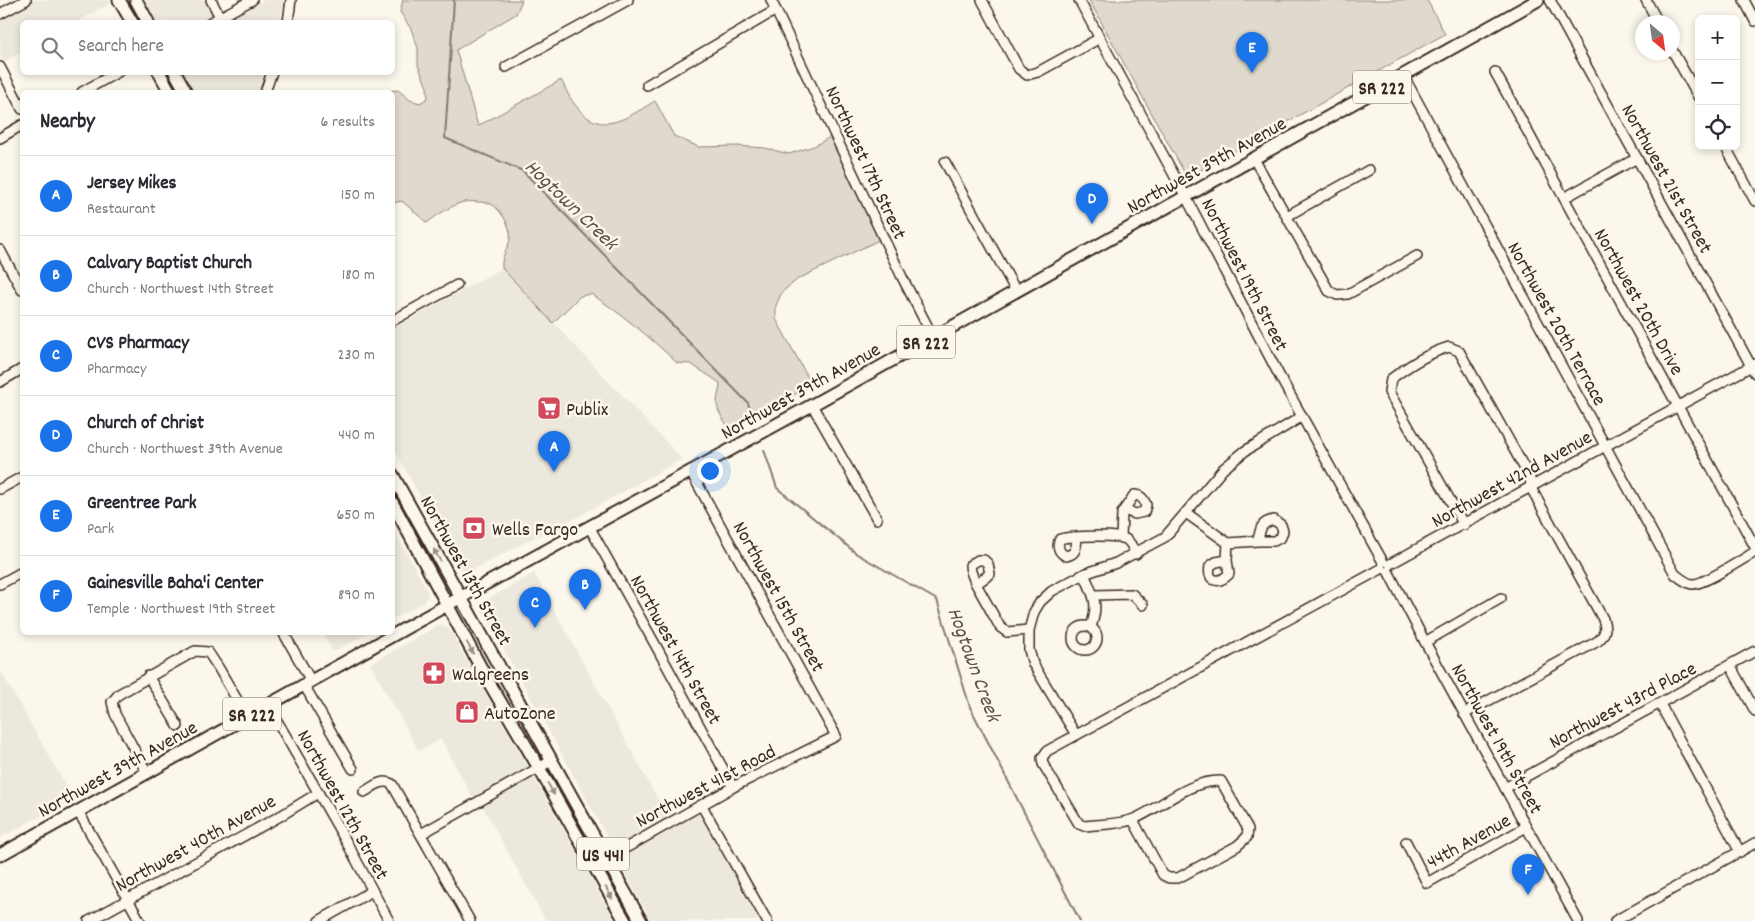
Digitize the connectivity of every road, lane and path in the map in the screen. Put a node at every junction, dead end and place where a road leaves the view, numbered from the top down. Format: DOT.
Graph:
graph roads {
  1 [pos="26,0"];
  2 [pos="119,0"];
  3 [pos="136,0"];
  4 [pos="211,0"];
  5 [pos="252,0"];
  6 [pos="291,0"];
  7 [pos="628,0"];
  8 [pos="771,0"];
  9 [pos="982,0"];
  10 [pos="1079,0"];
  11 [pos="1538,0"];
  12 [pos="1550,0"];
  13 [pos="1646,0"];
  14 [pos="1744,0"];
  15 [pos="776,10"];
  16 [pos="0,14"];
  17 [pos="1654,15"];
  18 [pos="220,17"];
  19 [pos="131,20"];
  20 [pos="147,20"];
  21 [pos="215,20"];
  22 [pos="288,20"];
  23 [pos="1755,21"];
  24 [pos="1100,38"];
  25 [pos="1678,60"];
  26 [pos="506,66"];
  27 [pos="0,67"];
  28 [pos="1494,72"];
  29 [pos="113,75"];
  30 [pos="161,75"];
  31 [pos="177,75"];
  32 [pos="271,75"];
  33 [pos="1403,76"];
  34 [pos="647,85"];
  35 [pos="86,90"];
  36 [pos="169,90"];
  37 [pos="185,90"];
  38 [pos="266,90"];
  39 [pos="1695,91"];
  40 [pos="20,105"];
  41 [pos="20,126"];
  42 [pos="0,138"];
  43 [pos="1727,150"];
  44 [pos="1637,158"];
  45 [pos="1254,159"];
  46 [pos="945,162"];
  47 [pos="1369,170"];
  48 [pos="1186,197"];
  49 [pos="1564,198"];
  50 [pos="1755,201"];
  51 [pos="1287,216"];
  52 [pos="0,250"];
  53 [pos="1417,256"];
  54 [pos="457,285"];
  55 [pos="20,286"];
  56 [pos="1016,291"];
  57 [pos="395,319"];
  58 [pos="933,338"];
  59 [pos="1754,368"];
  60 [pos="20,370"];
  61 [pos="0,382"];
  62 [pos="812,405"];
  63 [pos="1678,406"];
  64 [pos="1301,417"];
  65 [pos="1605,446"];
  66 [pos="691,472"];
  67 [pos="20,478"];
  68 [pos="395,479"];
  69 [pos="1531,488"];
  70 [pos="0,489"];
  71 [pos="395,508"];
  72 [pos="1124,510"];
  73 [pos="1186,514"];
  74 [pos="877,518"];
  75 [pos="1464,525"];
  76 [pos="590,528"];
  77 [pos="1077,537"];
  78 [pos="1121,538"];
  79 [pos="1258,541"];
  80 [pos="1228,543"];
  81 [pos="1755,547"];
  82 [pos="1755,552"];
  83 [pos="1136,554"];
  84 [pos="1227,560"];
  85 [pos="1385,567"];
  86 [pos="20,573"];
  87 [pos="1084,574"];
  88 [pos="0,584"];
  89 [pos="976,584"];
  90 [pos="1094,595"];
  91 [pos="460,598"];
  92 [pos="1502,598"];
  93 [pos="447,605"];
  94 [pos="1143,605"];
  95 [pos="1091,628"];
  96 [pos="1028,630"];
  97 [pos="395,634"];
  98 [pos="284,635"];
  99 [pos="393,635"];
  100 [pos="1424,642"];
  101 [pos="1755,651"];
  102 [pos="1730,665"];
  103 [pos="148,676"];
  104 [pos="307,683"];
  105 [pos="1660,704"];
  106 [pos="268,705"];
  107 [pos="1755,711"];
  108 [pos="1464,714"];
  109 [pos="246,717"];
  110 [pos="178,726"];
  111 [pos="1076,735"];
  112 [pos="834,737"];
  113 [pos="551,761"];
  114 [pos="539,768"];
  115 [pos="353,769"];
  116 [pos="147,773"];
  117 [pos="733,788"];
  118 [pos="1505,788"];
  119 [pos="364,792"];
  120 [pos="318,793"];
  121 [pos="702,806"];
  122 [pos="78,811"];
  123 [pos="1132,820"];
  124 [pos="1526,827"];
  125 [pos="422,834"];
  126 [pos="1406,842"];
  127 [pos="1755,843"];
  128 [pos="1740,852"];
  129 [pos="0,855"];
  130 [pos="606,859"];
  131 [pos="594,866"];
  132 [pos="372,891"];
  133 [pos="128,899"];
  134 [pos="89,921"];
  135 [pos="140,921"];
  136 [pos="319,921"];
  137 [pos="389,921"];
  138 [pos="470,921"];
  139 [pos="625,921"];
  140 [pos="641,921"];
  141 [pos="767,921"];
  142 [pos="1578,921"];
  143 [pos="1615,921"];
  1 -- 16 [label="street"];
  2 -- 19 [label="main road"];
  3 -- 20 [label="main road"];
  4 -- 18 [label="street"];
  5 -- 18 [label="street"];
  6 -- 22 [label="street"];
  7 -- 26 [label="street"];
  8 -- 15 [label="street, Northwest 17th Street"];
  9 -- 24 [label="street"];
  10 -- 24 [label="street, Northwest 19th Street"];
  11 -- 33 [label="main road, Northwest 39th Avenue / SR 222"];
  12 -- 44 [label="street, Northwest 21st Street"];
  13 -- 17 [label="street"];
  14 -- 23 [label="street"];
  15 -- 34 [label="street"];
  15 -- 58 [label="street, Northwest 17th Street"];
  18 -- 21 [label="street"];
  24 -- 48 [label="street, Northwest 19th Street"];
  25 -- 39 [label="street"];
  27 -- 40 [label="street"];
  28 -- 49 [label="street, Northwest 20th Drive"];
  29 -- 35 [label="street"];
  30 -- 36 [label="main road"];
  31 -- 37 [label="main road"];
  32 -- 38 [label="street"];
  33 -- 45 [label="main road, Northwest 39th Avenue / SR 222"];
  33 -- 65 [label="street, Northwest 20th Terrace"];
  41 -- 42 [label="street"];
  43 -- 50 [label="street"];
  44 -- 49 [label="street"];
  44 -- 59 [label="street, Northwest 21st Street"];
  45 -- 48 [label="main road, Northwest 39th Avenue / SR 222"];
  45 -- 51 [label="street"];
  46 -- 56 [label="street"];
  47 -- 51 [label="street"];
  48 -- 56 [label="main road, Northwest 39th Avenue / SR 222"];
  48 -- 64 [label="street, Northwest 19th Street"];
  49 -- 63 [label="street, Northwest 20th Drive"];
  51 -- 53 [label="street"];
  52 -- 55 [label="street"];
  54 -- 57 [label="street"];
  56 -- 58 [label="main road, Northwest 39th Avenue / SR 222"];
  58 -- 62 [label="main road, Northwest 39th Avenue / SR 222"];
  59 -- 63 [label="street, Northwest 42nd Avenue"];
  60 -- 61 [label="street"];
  62 -- 66 [label="main road, Northwest 39th Avenue / SR 222"];
  62 -- 74 [label="street"];
  63 -- 65 [label="street, Northwest 42nd Avenue"];
  63 -- 81 [label="street, Northwest 20th Drive"];
  64 -- 73 [label="street"];
  64 -- 85 [label="street, Northwest 19th Street"];
  65 -- 69 [label="street, Northwest 42nd Avenue"];
  65 -- 82 [label="street, Northwest 20th Terrace"];
  66 -- 76 [label="main road, Northwest 39th Avenue / SR 222"];
  66 -- 112 [label="street, Northwest 15th Street"];
  67 -- 70 [label="street"];
  91 -- 68 [label="main road, Northwest 13th Street / US 441, one-way"];
  69 -- 75 [label="street, Northwest 42nd Avenue"];
  69 -- 75 [label="street"];
  69 -- 108 [label="street"];
  71 -- 93 [label="main road, Northwest 13th Street / US 441"];
  72 -- 78 [label="street"];
  73 -- 80 [label="street"];
  73 -- 83 [label="street"];
  75 -- 85 [label="street, Northwest 42nd Avenue"];
  76 -- 91 [label="main road, Northwest 39th Avenue / SR 222"];
  76 -- 117 [label="street, Northwest 14th Street"];
  77 -- 78 [label="street"];
  78 -- 83 [label="street"];
  79 -- 80 [label="street"];
  80 -- 84 [label="street"];
  83 -- 87 [label="street"];
  85 -- 100 [label="street, Northwest 19th Street"];
  85 -- 111 [label="street, Northwest 42nd Avenue"];
  86 -- 88 [label="street"];
  87 -- 90 [label="street"];
  87 -- 96 [label="street"];
  89 -- 96 [label="street"];
  90 -- 94 [label="street"];
  90 -- 95 [label="street"];
  91 -- 93 [label="main road, Northwest 39th Avenue / SR 222"];
  91 -- 113 [label="main road, Northwest 13th Street / US 441"];
  92 -- 100 [label="street"];
  93 -- 97 [label="main road, Northwest 39th Avenue / SR 222"];
  93 -- 114 [label="main road, Northwest 13th Street / US 441, one-way"];
  96 -- 111 [label="street"];
  98 -- 104 [label="street"];
  99 -- 104 [label="main road, Northwest 39th Avenue / SR 222"];
  100 -- 108 [label="street, Northwest 19th Street"];
  101 -- 102 [label="street, Northwest 43rd Place"];
  102 -- 105 [label="street, Northwest 43rd Place"];
  102 -- 107 [label="street"];
  103 -- 109 [label="street"];
  103 -- 110 [label="street"];
  103 -- 116 [label="street"];
  104 -- 106 [label="main road, Northwest 39th Avenue / SR 222"];
  104 -- 115 [label="street"];
  105 -- 118 [label="street, Northwest 43rd Place"];
  105 -- 128 [label="street"];
  106 -- 109 [label="main road, Northwest 39th Avenue / SR 222"];
  106 -- 120 [label="street, Northwest 12th Street"];
  108 -- 118 [label="street, Northwest 19th Street"];
  109 -- 116 [label="main road, Northwest 39th Avenue / SR 222"];
  111 -- 123 [label="street, Northwest 42nd Avenue"];
  112 -- 117 [label="street, Northwest 41st Road"];
  113 -- 114 [label="street"];
  113 -- 130 [label="main road, Northwest 13th Street / US 441"];
  114 -- 125 [label="street"];
  114 -- 131 [label="main road, Northwest 13th Street / US 441, one-way"];
  116 -- 122 [label="main road, Northwest 39th Avenue / SR 222"];
  117 -- 121 [label="street, Northwest 41st Road"];
  118 -- 124 [label="street, Northwest 19th Street"];
  119 -- 125 [label="street"];
  120 -- 132 [label="street, Northwest 12th Street"];
  120 -- 133 [label="street, Northwest 40th Avenue"];
  121 -- 130 [label="street, Northwest 41st Road"];
  121 -- 141 [label="street"];
  122 -- 129 [label="main road, Northwest 39th Avenue / SR 222"];
  122 -- 133 [label="street"];
  123 -- 123 [label="street"];
  124 -- 126 [label="street, 44th Avenue"];
  124 -- 142 [label="street, Northwest 19th Street"];
  125 -- 138 [label="street"];
  127 -- 128 [label="street"];
  128 -- 143 [label="street"];
  130 -- 131 [label="street, Northwest 41st Road"];
  130 -- 140 [label="main road, Northwest 13th Street / US 441"];
  131 -- 139 [label="main road, Northwest 13th Street / US 441, one-way"];
  132 -- 136 [label="street"];
  132 -- 137 [label="street, Northwest 12th Street"];
  133 -- 134 [label="street, Northwest 40th Avenue"];
  133 -- 135 [label="street"];
}
